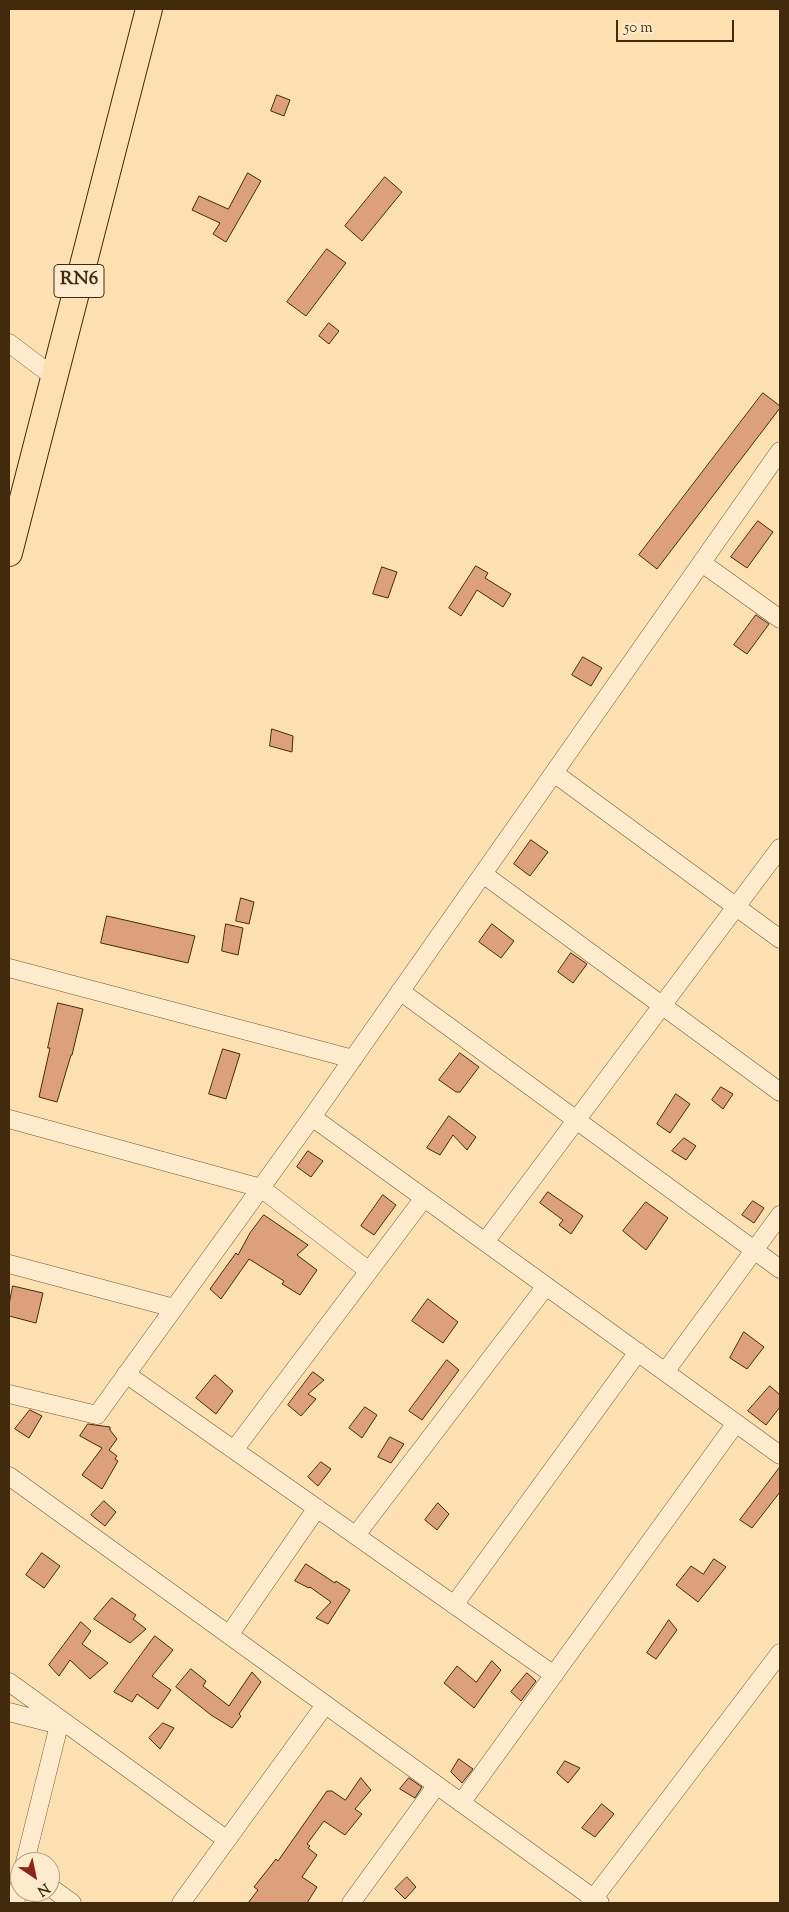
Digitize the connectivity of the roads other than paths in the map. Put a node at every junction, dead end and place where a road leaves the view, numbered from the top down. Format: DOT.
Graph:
graph roads {
  1 [pos="149,9"];
  2 [pos="9,343"];
  3 [pos="54,377"];
  4 [pos="780,451"];
  5 [pos="9,553"];
  6 [pos="702,563"];
  7 [pos="780,619"];
  8 [pos="554,773"];
  9 [pos="780,848"];
  10 [pos="483,874"];
  11 [pos="736,907"];
  12 [pos="780,939"];
  13 [pos="9,968"];
  14 [pos="400,991"];
  15 [pos="662,1006"];
  16 [pos="353,1059"];
  17 [pos="780,1092"];
  18 [pos="312,1117"];
  19 [pos="9,1119"];
  20 [pos="577,1120"];
  21 [pos="261,1188"];
  22 [pos="424,1198"];
  23 [pos="780,1215"];
  24 [pos="485,1242"];
  25 [pos="754,1250"];
  26 [pos="9,1264"];
  27 [pos="780,1269"];
  28 [pos="369,1271"];
  29 [pos="546,1286"];
  30 [pos="174,1308"];
  31 [pos="638,1352"];
  32 [pos="665,1372"];
  33 [pos="126,1374"];
  34 [pos="9,1394"];
  35 [pos="736,1423"];
  36 [pos="234,1450"];
  37 [pos="780,1455"];
  38 [pos="9,1476"];
  39 [pos="317,1508"];
  40 [pos="356,1536"];
  41 [pos="454,1605"];
  42 [pos="229,1635"];
  43 [pos="780,1653"];
  44 [pos="554,1675"];
  45 [pos="9,1682"];
  46 [pos="325,1705"];
  47 [pos="9,1712"];
  48 [pos="437,1785"];
  49 [pos="461,1802"];
  50 [pos="227,1840"];
  51 [pos="27,1852"];
  52 [pos="60,1894"];
  53 [pos="595,1902"];
  54 [pos="72,1903"];
  55 [pos="181,1903"];
  56 [pos="351,1903"];
  1 -- 3 [label="main road, RN6"];
  2 -- 3 [label="street"];
  3 -- 5 [label="main road, RN6"];
  4 -- 6 [label="street"];
  6 -- 7 [label="street"];
  6 -- 8 [label="street"];
  8 -- 10 [label="street"];
  8 -- 11 [label="street"];
  9 -- 11 [label="street"];
  10 -- 14 [label="street"];
  10 -- 15 [label="street"];
  11 -- 12 [label="street"];
  11 -- 15 [label="street"];
  13 -- 16 [label="street"];
  14 -- 16 [label="street"];
  14 -- 20 [label="street"];
  15 -- 17 [label="street"];
  15 -- 20 [label="street"];
  16 -- 18 [label="street"];
  18 -- 21 [label="street"];
  18 -- 22 [label="street"];
  19 -- 21 [label="street"];
  20 -- 24 [label="street"];
  20 -- 25 [label="street"];
  21 -- 28 [label="street"];
  21 -- 30 [label="street"];
  22 -- 24 [label="street"];
  22 -- 28 [label="street"];
  23 -- 25 [label="street"];
  24 -- 29 [label="street"];
  25 -- 27 [label="street"];
  25 -- 32 [label="street"];
  26 -- 30 [label="street"];
  28 -- 36 [label="street"];
  29 -- 31 [label="street"];
  29 -- 40 [label="street"];
  30 -- 33 [label="street"];
  31 -- 32 [label="street"];
  31 -- 41 [label="street"];
  32 -- 35 [label="street"];
  33 -- 34 [label="street"];
  33 -- 36 [label="street"];
  35 -- 37 [label="street"];
  35 -- 44 [label="street"];
  36 -- 39 [label="street"];
  38 -- 42 [label="street"];
  39 -- 40 [label="street"];
  39 -- 42 [label="street"];
  40 -- 41 [label="street"];
  41 -- 44 [label="street"];
  42 -- 46 [label="street"];
  43 -- 53 [label="street"];
  44 -- 49 [label="street"];
  45 -- 50 [label="street"];
  46 -- 48 [label="street"];
  46 -- 50 [label="street"];
  47 -- 51 [label="street"];
  48 -- 49 [label="street"];
  48 -- 56 [label="street"];
  49 -- 53 [label="street"];
  50 -- 55 [label="street"];
  52 -- 54 [label="street"];
}
